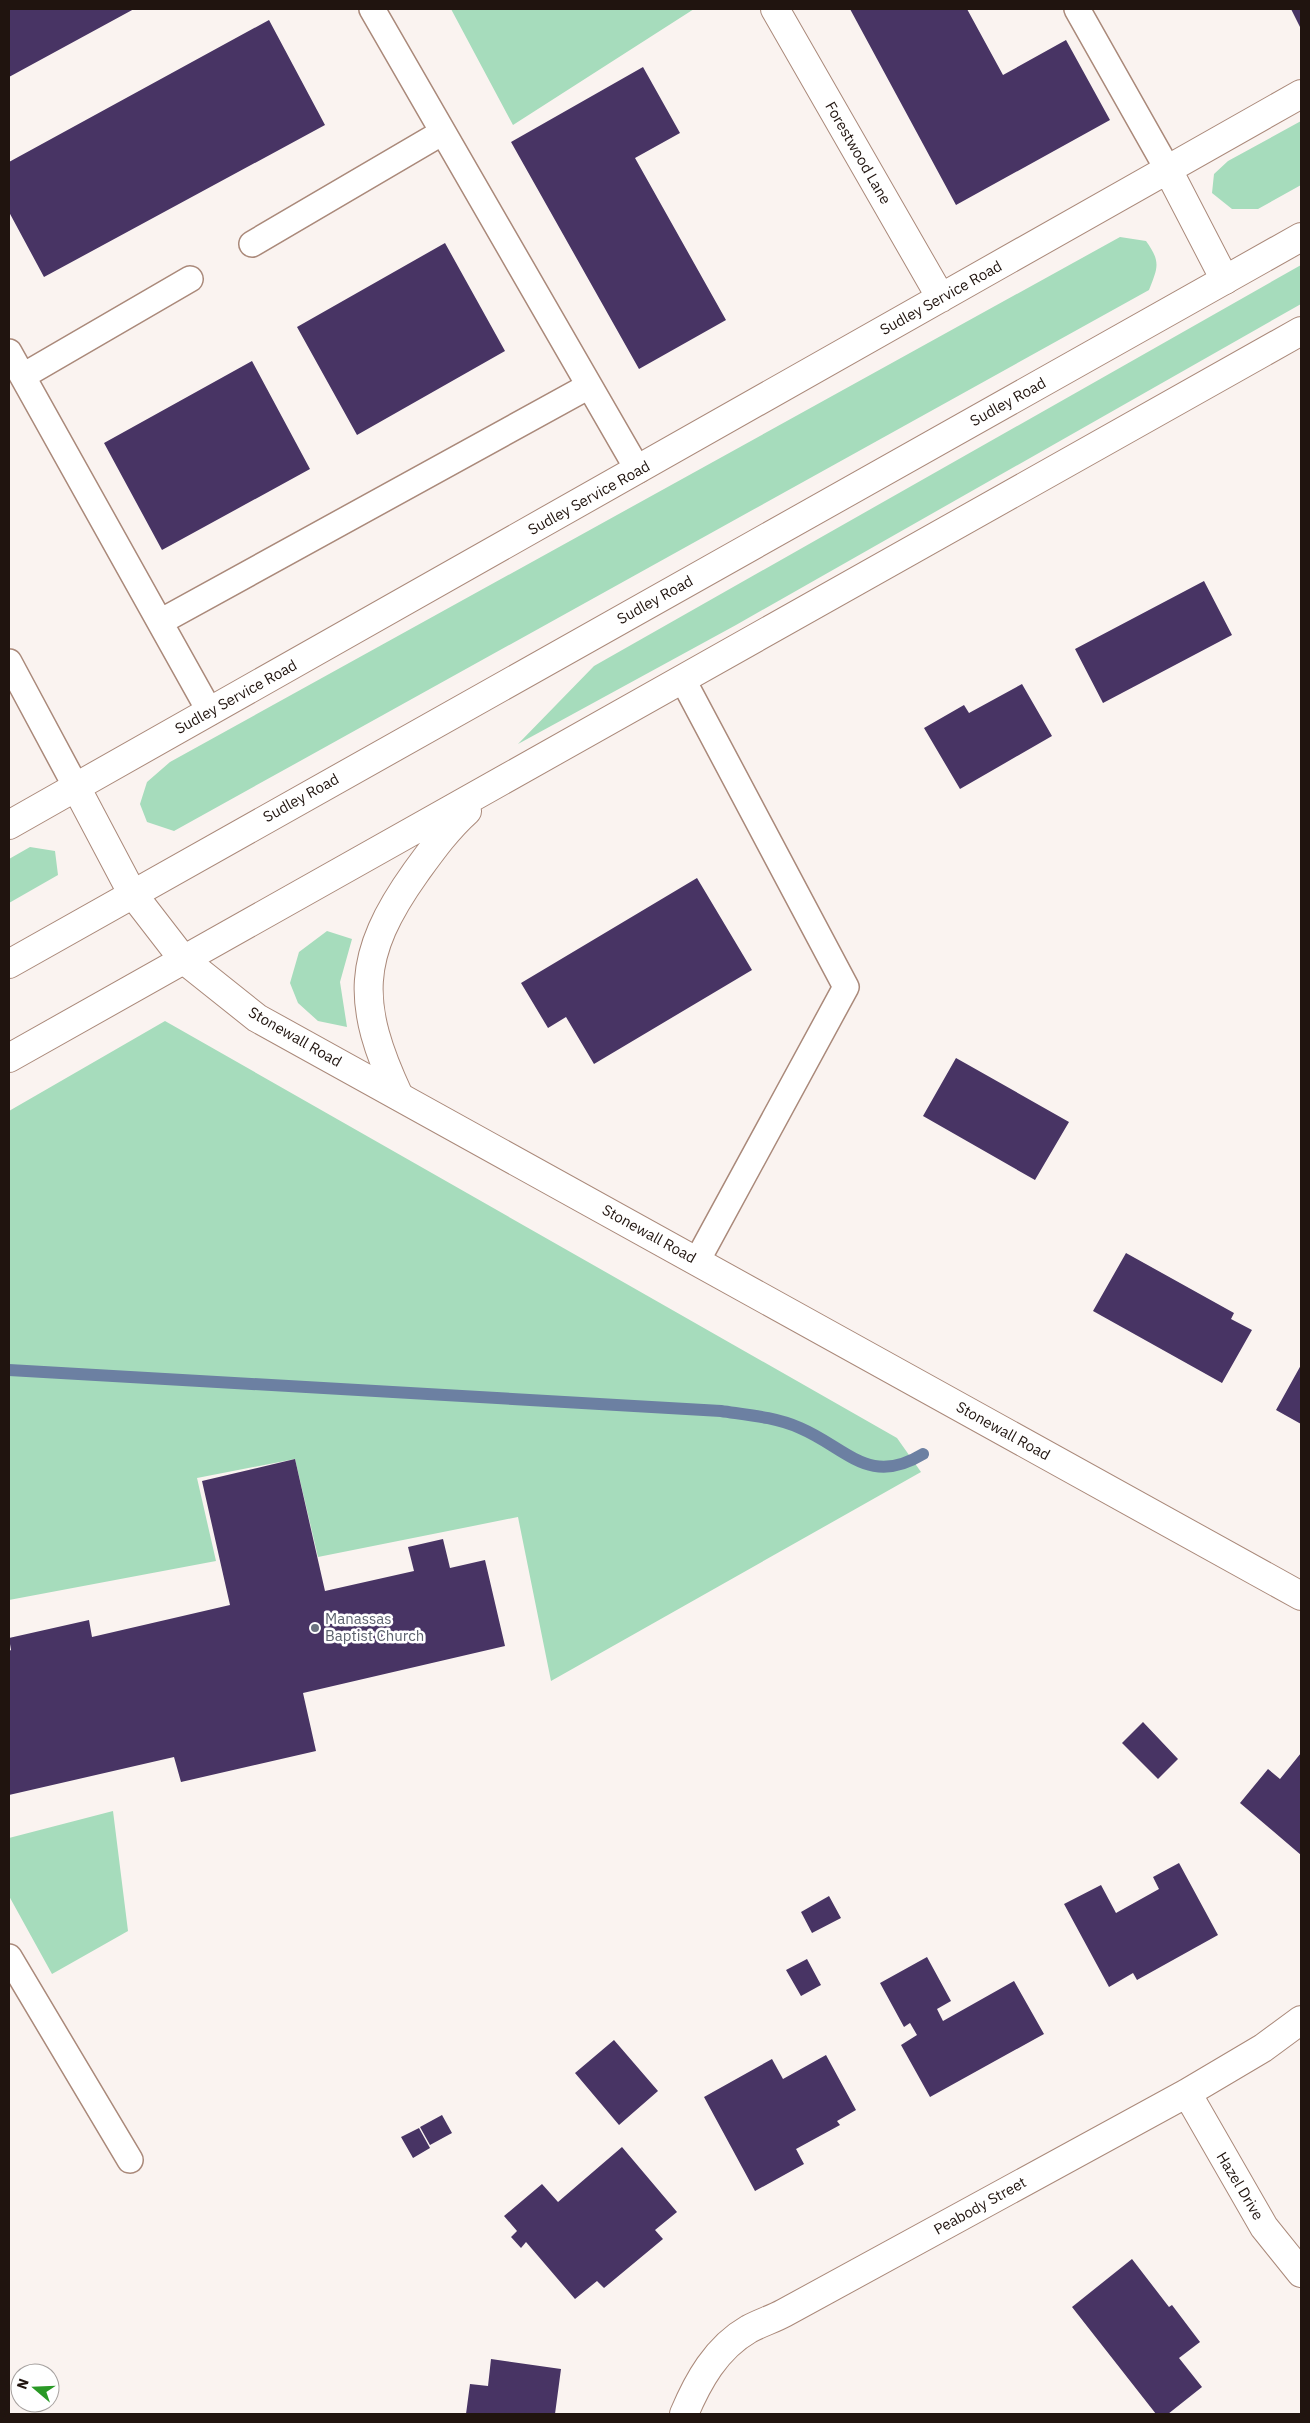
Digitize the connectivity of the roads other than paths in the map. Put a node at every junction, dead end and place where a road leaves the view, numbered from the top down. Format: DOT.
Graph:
graph roads {
  1 [pos="372,9"];
  2 [pos="775,9"];
  3 [pos="1077,9"];
  4 [pos="1301,94"];
  5 [pos="443,132"];
  6 [pos="1168,170"];
  7 [pos="1301,237"];
  8 [pos="252,244"];
  9 [pos="190,279"];
  10 [pos="1225,280"];
  11 [pos="941,298"];
  12 [pos="1301,331"];
  13 [pos="9,352"];
  14 [pos="22,376"];
  15 [pos="589,386"];
  16 [pos="638,470"];
  17 [pos="160,622"];
  18 [pos="10,668"];
  19 [pos="683,680"];
  20 [pos="210,712"];
  21 [pos="495,786"];
  22 [pos="76,787"];
  23 [pos="9,825"];
  24 [pos="132,893"];
  25 [pos="183,959"];
  26 [pos="9,964"];
  27 [pos="9,1058"];
  28 [pos="399,1096"];
  29 [pos="697,1261"];
  30 [pos="1301,1596"];
  31 [pos="9,1957"];
  32 [pos="1301,2020"];
  33 [pos="1187,2093"];
  34 [pos="130,2160"];
  35 [pos="1301,2273"];
  36 [pos="684,2414"];
  1 -- 5 [label="lane"];
  2 -- 11 [label="street, Forestwood Lane"];
  3 -- 6 [label="lane"];
  4 -- 6 [label="street, Sudley Service Road"];
  5 -- 8 [label="lane"];
  5 -- 15 [label="lane"];
  6 -- 10 [label="street"];
  6 -- 11 [label="street, Sudley Service Road"];
  7 -- 10 [label="street, Sudley Road"];
  9 -- 14 [label="lane"];
  10 -- 24 [label="street, Sudley Road"];
  11 -- 16 [label="street, Sudley Service Road"];
  12 -- 19 [label="street"];
  13 -- 14 [label="lane"];
  14 -- 17 [label="lane"];
  15 -- 16 [label="lane"];
  15 -- 17 [label="lane"];
  16 -- 20 [label="street, Sudley Service Road"];
  17 -- 20 [label="lane"];
  18 -- 22 [label="lane"];
  19 -- 21 [label="street"];
  19 -- 29 [label="lane"];
  20 -- 22 [label="street, Sudley Service Road"];
  21 -- 25 [label="street"];
  21 -- 28 [label="street"];
  22 -- 23 [label="street, Sudley Service Road"];
  22 -- 24 [label="street, Stonewall Road"];
  24 -- 25 [label="street, Stonewall Road"];
  24 -- 26 [label="street, Sudley Road"];
  25 -- 27 [label="street"];
  25 -- 28 [label="street, Stonewall Road"];
  28 -- 29 [label="street, Stonewall Road"];
  29 -- 30 [label="street, Stonewall Road"];
  31 -- 34 [label="lane"];
  32 -- 33 [label="street, Peabody Street"];
  33 -- 35 [label="street, Hazel Drive"];
  33 -- 36 [label="street, Peabody Street"];
}
